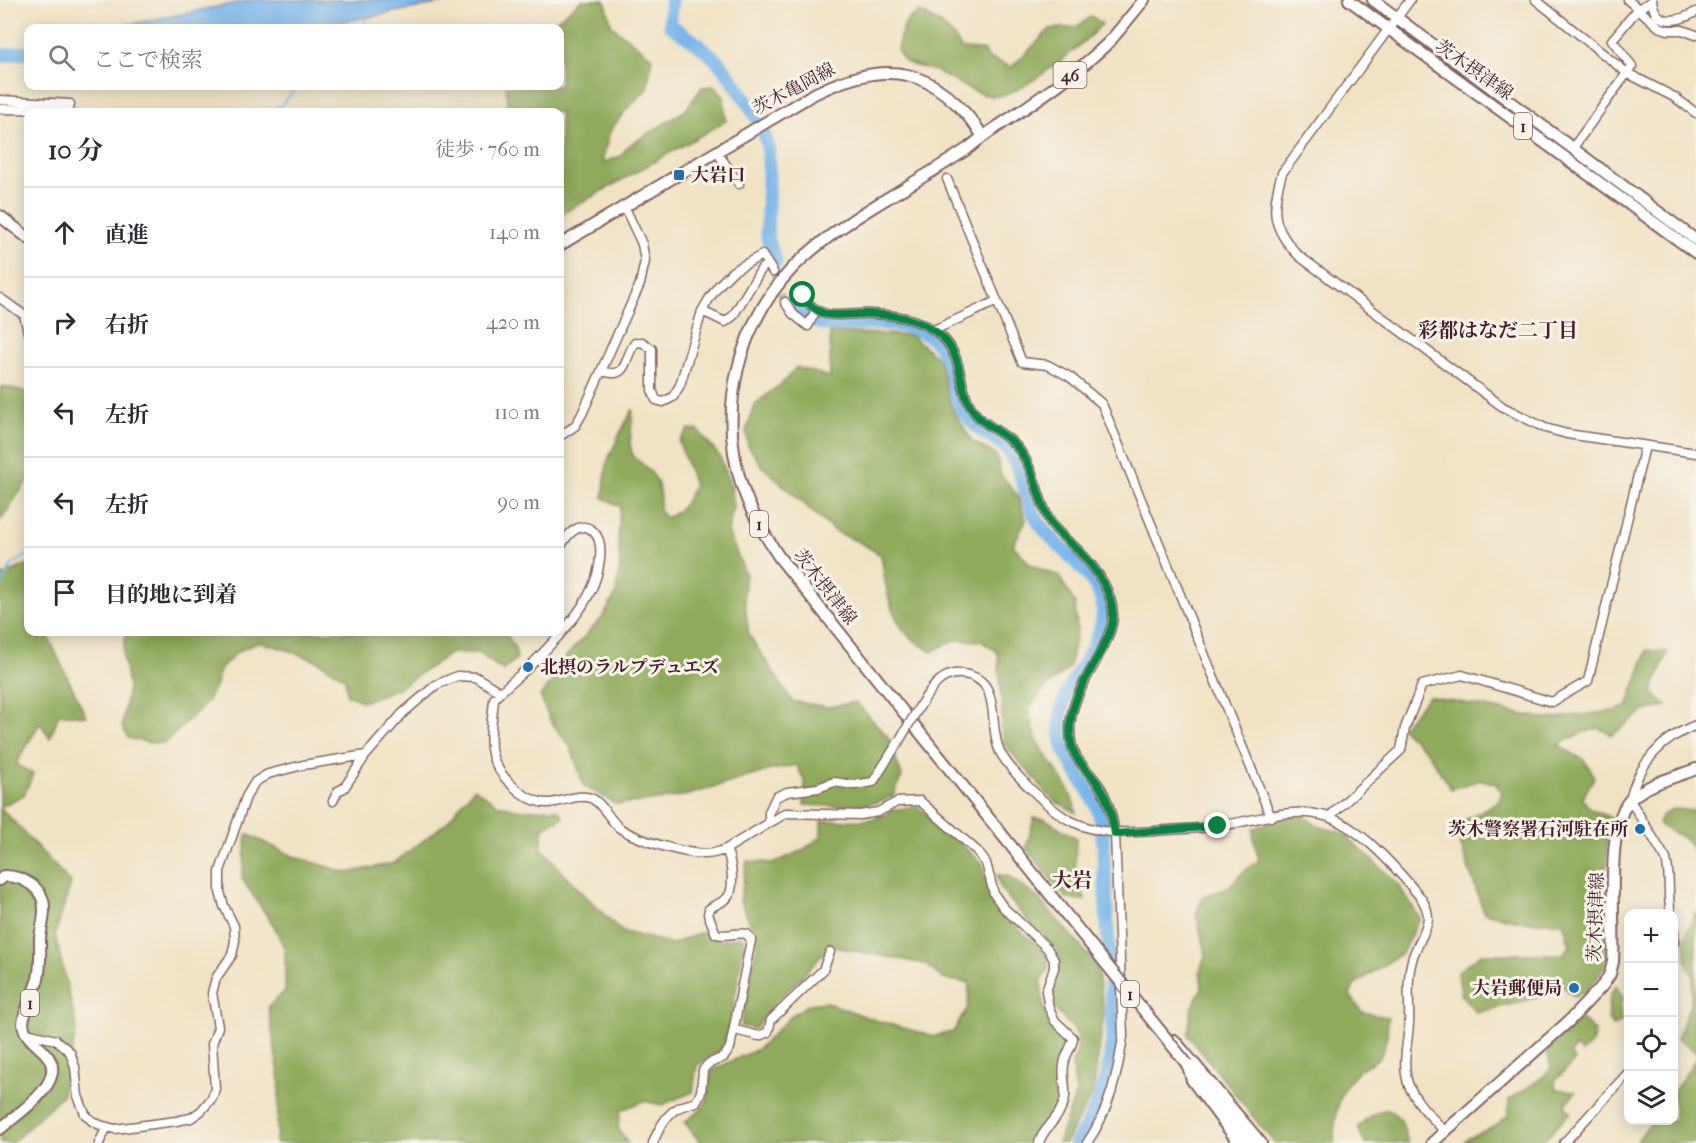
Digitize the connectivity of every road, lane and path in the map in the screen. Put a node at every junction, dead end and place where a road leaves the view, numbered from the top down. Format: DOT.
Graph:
graph roads {
  1 [pos="1144,0"];
  2 [pos="1349,0"];
  3 [pos="1373,0"];
  4 [pos="1410,0"];
  5 [pos="1536,0"];
  6 [pos="1628,0"];
  7 [pos="1652,1"];
  8 [pos="1696,4"];
  9 [pos="1638,9"];
  10 [pos="1695,13"];
  11 [pos="1397,18"];
  12 [pos="1389,30"];
  13 [pos="1696,35"];
  14 [pos="1627,73"];
  15 [pos="0,100"];
  16 [pos="69,108"];
  17 [pos="0,109"];
  18 [pos="24,109"];
  19 [pos="1696,113"];
  20 [pos="982,136"];
  21 [pos="1572,149"];
  22 [pos="717,152"];
  23 [pos="947,179"];
  24 [pos="739,184"];
  25 [pos="625,208"];
  26 [pos="0,216"];
  27 [pos="24,235"];
  28 [pos="1696,240"];
  29 [pos="564,243"];
  30 [pos="1696,253"];
  31 [pos="803,295"];
  32 [pos="0,298"];
  33 [pos="997,301"];
  34 [pos="785,302"];
  35 [pos="702,311"];
  36 [pos="816,312"];
  37 [pos="24,315"];
  38 [pos="934,330"];
  39 [pos="602,371"];
  40 [pos="564,433"];
  41 [pos="1645,446"];
  42 [pos="1696,453"];
  43 [pos="564,542"];
  44 [pos="564,628"];
  45 [pos="557,636"];
  46 [pos="500,692"];
  47 [pos="1696,725"];
  48 [pos="366,755"];
  49 [pos="1696,769"];
  50 [pos="1630,800"];
  51 [pos="333,801"];
  52 [pos="1271,817"];
  53 [pos="1329,817"];
  54 [pos="769,822"];
  55 [pos="1112,833"];
  56 [pos="726,849"];
  57 [pos="0,880"];
  58 [pos="1670,909"];
  59 [pos="830,952"];
  60 [pos="1140,1006"];
  61 [pos="735,1030"];
  62 [pos="26,1033"];
  63 [pos="1187,1064"];
  64 [pos="1624,1078"];
  65 [pos="1231,1119"];
  66 [pos="107,1127"];
  67 [pos="0,1129"];
  68 [pos="1445,1132"];
  69 [pos="99,1143"];
  70 [pos="653,1143"];
  71 [pos="1039,1143"];
  72 [pos="1087,1143"];
  73 [pos="1239,1143"];
  74 [pos="1251,1143"];
  75 [pos="1261,1143"];
  76 [pos="1432,1143"];
  77 [pos="1564,1143"];
  1 -- 20 [label="main road, 46"];
  2 -- 12 [label="main road, 茨木摂津線 / 1"];
  3 -- 11 [label="main road, 茨木摂津線 / 1"];
  4 -- 11 [label="street"];
  5 -- 14 [label="street"];
  6 -- 9 [label="street"];
  7 -- 9 [label="street"];
  7 -- 10 [label="street"];
  8 -- 10 [label="street"];
  9 -- 13 [label="street"];
  9 -- 14 [label="street"];
  11 -- 12 [label="street"];
  11 -- 21 [label="main road, 茨木摂津線 / 1"];
  12 -- 30 [label="main road, 茨木摂津線 / 1"];
  12 -- 41 [label="street"];
  14 -- 19 [label="street"];
  14 -- 21 [label="street"];
  15 -- 16 [label="street"];
  17 -- 18 [label="street"];
  20 -- 22 [label="main road, 茨木亀岡線"];
  20 -- 60 [label="main road, 茨木摂津線 / 1, bridge"];
  21 -- 28 [label="main road, 茨木摂津線 / 1"];
  22 -- 24 [label="street"];
  22 -- 25 [label="main road, 茨木亀岡線"];
  23 -- 33 [label="street"];
  25 -- 29 [label="main road, 茨木亀岡線"];
  25 -- 39 [label="street"];
  26 -- 27 [label="main road"];
  31 -- 36 [label="street"];
  32 -- 37 [label="street"];
  33 -- 38 [label="street"];
  33 -- 52 [label="street"];
  34 -- 36 [label="street"];
  35 -- 35 [label="street"];
  35 -- 39 [label="street"];
  36 -- 38 [label="street"];
  38 -- 55 [label="street"];
  39 -- 40 [label="street"];
  41 -- 42 [label="street"];
  41 -- 53 [label="street"];
  43 -- 44 [label="street"];
  45 -- 46 [label="street"];
  46 -- 48 [label="street"];
  46 -- 56 [label="street"];
  47 -- 50 [label="street"];
  48 -- 51 [label="street"];
  48 -- 66 [label="street"];
  49 -- 50 [label="main road"];
  50 -- 58 [label="street"];
  50 -- 68 [label="main road, 茨木摂津線"];
  52 -- 53 [label="street"];
  52 -- 55 [label="street"];
  53 -- 68 [label="street"];
  54 -- 55 [label="street, bridge"];
  54 -- 56 [label="street"];
  54 -- 71 [label="street"];
  55 -- 72 [label="street"];
  56 -- 61 [label="street"];
  57 -- 62 [label="main road, 1"];
  59 -- 61 [label="street"];
  60 -- 63 [label="main road, 茨木摂津線 / 1, bridge"];
  60 -- 65 [label="main road, bridge"];
  61 -- 70 [label="street"];
  62 -- 66 [label="street"];
  62 -- 67 [label="main road, 1"];
  63 -- 65 [label="highway"];
  64 -- 77 [label="street"];
  65 -- 73 [label="main road"];
  65 -- 74 [label="highway"];
  65 -- 75 [label="main road"];
  66 -- 69 [label="street"];
  68 -- 76 [label="main road, 茨木摂津線"];
}
